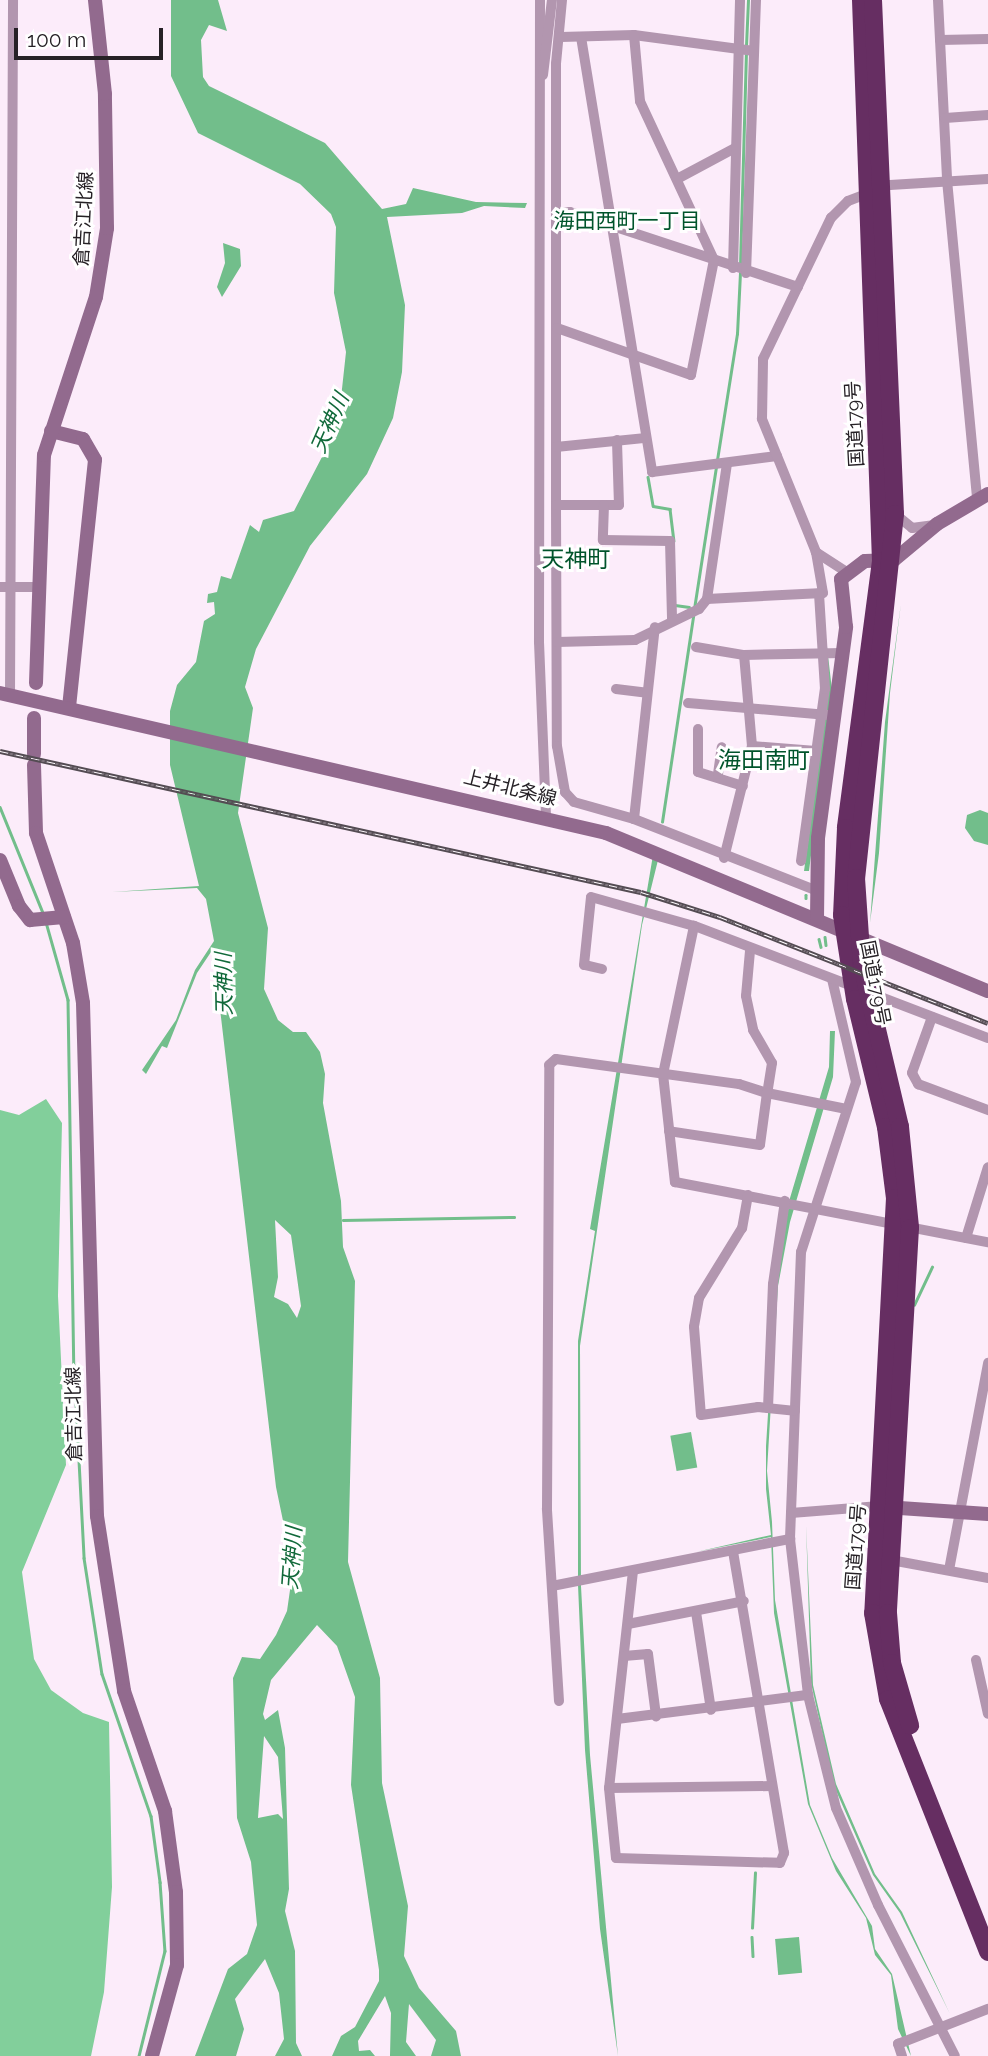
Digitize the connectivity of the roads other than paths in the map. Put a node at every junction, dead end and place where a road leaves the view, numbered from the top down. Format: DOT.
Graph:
graph roads {
  1 [pos="13,0"];
  2 [pos="95,0"];
  3 [pos="540,0"];
  4 [pos="552,0"];
  5 [pos="562,0"];
  6 [pos="740,0"];
  7 [pos="756,0"];
  8 [pos="861,0"];
  9 [pos="873,0"];
  10 [pos="938,0"];
  11 [pos="634,35"];
  12 [pos="561,37"];
  13 [pos="581,37"];
  14 [pos="988,38"];
  15 [pos="940,40"];
  16 [pos="737,48"];
  17 [pos="754,51"];
  18 [pos="537,96"];
  19 [pos="988,115"];
  20 [pos="945,118"];
  21 [pos="735,148"];
  22 [pos="677,179"];
  23 [pos="988,179"];
  24 [pos="947,180"];
  25 [pos="873,193"];
  26 [pos="557,214"];
  27 [pos="616,228"];
  28 [pos="714,260"];
  29 [pos="5,261"];
  30 [pos="733,268"];
  31 [pos="746,273"];
  32 [pos="798,287"];
  33 [pos="557,328"];
  34 [pos="632,351"];
  35 [pos="51,431"];
  36 [pos="644,438"];
  37 [pos="617,440"];
  38 [pos="4,443"];
  39 [pos="556,447"];
  40 [pos="777,456"];
  41 [pos="727,464"];
  42 [pos="982,497"];
  43 [pos="556,505"];
  44 [pos="604,505"];
  45 [pos="895,514"];
  46 [pos="937,524"];
  47 [pos="0,536"];
  48 [pos="12,536"];
  49 [pos="816,552"];
  50 [pos="887,561"];
  51 [pos="845,571"];
  52 [pos="0,587"];
  53 [pos="13,587"];
  54 [pos="39,587"];
  55 [pos="819,593"];
  56 [pos="706,599"];
  57 [pos="672,619"];
  58 [pos="655,627"];
  59 [pos="557,642"];
  60 [pos="696,647"];
  61 [pos="822,653"];
  62 [pos="843,653"];
  63 [pos="744,655"];
  64 [pos="36,683"];
  65 [pos="616,689"];
  66 [pos="647,693"];
  67 [pos="5,694"];
  68 [pos="688,703"];
  69 [pos="75,708"];
  70 [pos="751,712"];
  71 [pos="829,715"];
  72 [pos="34,718"];
  73 [pos="698,729"];
  74 [pos="752,746"];
  75 [pos="722,747"];
  76 [pos="816,751"];
  77 [pos="718,774"];
  78 [pos="743,786"];
  79 [pos="546,816"];
  80 [pos="634,819"];
  81 [pos="724,858"];
  82 [pos="0,860"];
  83 [pos="801,861"];
  84 [pos="813,890"];
  85 [pos="64,917"];
  86 [pos="817,919"];
  87 [pos="694,926"];
  88 [pos="750,951"];
  89 [pos="603,969"];
  90 [pos="832,979"];
  91 [pos="988,991"];
  92 [pos="932,1017"];
  93 [pos="988,1038"];
  94 [pos="663,1074"];
  95 [pos="767,1093"];
  96 [pos="846,1109"];
  97 [pos="988,1110"];
  98 [pos="669,1131"];
  99 [pos="988,1167"];
  100 [pos="748,1195"];
  101 [pos="786,1201"];
  102 [pos="812,1206"];
  103 [pos="903,1226"];
  104 [pos="966,1238"];
  105 [pos="988,1242"];
  106 [pos="988,1363"];
  107 [pos="768,1408"];
  108 [pos="795,1411"];
  109 [pos="887,1507"];
  110 [pos="791,1513"];
  111 [pos="960,1513"];
  112 [pos="988,1514"];
  113 [pos="790,1539"];
  114 [pos="733,1551"];
  115 [pos="891,1560"];
  116 [pos="949,1570"];
  117 [pos="633,1571"];
  118 [pos="988,1578"];
  119 [pos="552,1587"];
  120 [pos="744,1601"];
  121 [pos="696,1612"];
  122 [pos="628,1624"];
  123 [pos="624,1657"];
  124 [pos="976,1660"];
  125 [pos="808,1695"];
  126 [pos="559,1701"];
  127 [pos="760,1701"];
  128 [pos="711,1710"];
  129 [pos="988,1714"];
  130 [pos="656,1716"];
  131 [pos="617,1719"];
  132 [pos="771,1786"];
  133 [pos="608,1788"];
  134 [pos="988,1920"];
  135 [pos="988,1952"];
  136 [pos="988,2009"];
  137 [pos="941,2026"];
  138 [pos="152,2056"];
  139 [pos="902,2056"];
  140 [pos="955,2056"];
  1 -- 29 [label="street"];
  2 -- 35 [label="main road, 倉吉江北線"];
  3 -- 18 [label="street"];
  4 -- 18 [label="street"];
  5 -- 12 [label="street"];
  6 -- 16 [label="street"];
  7 -- 17 [label="street"];
  8 -- 25 [label="highway, 国道179号"];
  9 -- 25 [label="highway, 国道179号"];
  10 -- 15 [label="street"];
  11 -- 13 [label="street"];
  11 -- 16 [label="street"];
  11 -- 22 [label="street"];
  12 -- 13 [label="street"];
  12 -- 26 [label="street"];
  13 -- 27 [label="street"];
  14 -- 15 [label="street"];
  15 -- 20 [label="street"];
  16 -- 17 [label="street"];
  16 -- 21 [label="street"];
  17 -- 31 [label="street"];
  18 -- 79 [label="street"];
  19 -- 20 [label="street"];
  20 -- 24 [label="street"];
  21 -- 22 [label="street"];
  21 -- 30 [label="street"];
  22 -- 28 [label="street"];
  23 -- 24 [label="street"];
  24 -- 25 [label="street"];
  24 -- 42 [label="street"];
  25 -- 32 [label="street"];
  25 -- 45 [label="highway, 国道179号"];
  25 -- 50 [label="highway, 国道179号"];
  26 -- 27 [label="street"];
  26 -- 33 [label="street"];
  27 -- 28 [label="street"];
  27 -- 34 [label="street"];
  28 -- 30 [label="street"];
  28 -- 34 [label="street"];
  29 -- 38 [label="street"];
  30 -- 31 [label="street"];
  31 -- 32 [label="street"];
  32 -- 40 [label="street"];
  33 -- 34 [label="street"];
  33 -- 39 [label="street"];
  34 -- 36 [label="street"];
  35 -- 54 [label="main road, 倉吉江北線"];
  35 -- 69 [label="main road"];
  36 -- 37 [label="street"];
  36 -- 41 [label="street"];
  37 -- 39 [label="street"];
  37 -- 44 [label="street"];
  38 -- 48 [label="street"];
  39 -- 43 [label="street"];
  40 -- 41 [label="street"];
  40 -- 49 [label="street"];
  41 -- 56 [label="street"];
  42 -- 46 [label="main road"];
  43 -- 44 [label="street"];
  43 -- 59 [label="street"];
  44 -- 57 [label="street"];
  45 -- 46 [label="street"];
  45 -- 50 [label="highway, 国道179号"];
  46 -- 50 [label="main road"];
  47 -- 48 [label="street"];
  48 -- 53 [label="street"];
  49 -- 51 [label="street"];
  49 -- 55 [label="street"];
  50 -- 51 [label="main road"];
  50 -- 103 [label="highway, 国道179号"];
  51 -- 62 [label="main road"];
  52 -- 53 [label="street"];
  53 -- 54 [label="street"];
  53 -- 67 [label="street"];
  54 -- 64 [label="main road, 倉吉江北線"];
  55 -- 56 [label="street"];
  55 -- 61 [label="street"];
  56 -- 57 [label="street"];
  57 -- 58 [label="street"];
  58 -- 59 [label="street"];
  58 -- 66 [label="street"];
  59 -- 80 [label="street"];
  60 -- 63 [label="street"];
  61 -- 62 [label="street"];
  61 -- 63 [label="street"];
  61 -- 71 [label="street"];
  62 -- 71 [label="main road"];
  63 -- 70 [label="street"];
  65 -- 66 [label="street"];
  66 -- 80 [label="street"];
  67 -- 69 [label="main road, 上井北条線"];
  68 -- 70 [label="street"];
  69 -- 79 [label="main road, 上井北条線"];
  70 -- 71 [label="street"];
  70 -- 74 [label="street"];
  71 -- 76 [label="street"];
  71 -- 84 [label="main road"];
  72 -- 85 [label="main road, 倉吉江北線"];
  73 -- 77 [label="street"];
  74 -- 76 [label="street"];
  74 -- 78 [label="street"];
  75 -- 77 [label="street"];
  76 -- 83 [label="street"];
  77 -- 78 [label="street"];
  78 -- 81 [label="street"];
  79 -- 86 [label="main road, 上井北条線"];
  80 -- 81 [label="street"];
  81 -- 84 [label="street"];
  82 -- 85 [label="main road"];
  84 -- 86 [label="main road"];
  85 -- 138 [label="main road, 倉吉江北線"];
  86 -- 91 [label="main road, 上井北条線"];
  87 -- 88 [label="street"];
  87 -- 89 [label="street"];
  87 -- 94 [label="street"];
  88 -- 90 [label="street"];
  88 -- 95 [label="street"];
  90 -- 92 [label="street"];
  90 -- 96 [label="street"];
  92 -- 93 [label="street"];
  92 -- 97 [label="street"];
  94 -- 95 [label="street"];
  94 -- 98 [label="street"];
  94 -- 119 [label="street"];
  95 -- 96 [label="street"];
  95 -- 98 [label="street"];
  96 -- 102 [label="street"];
  98 -- 100 [label="street"];
  99 -- 104 [label="street"];
  100 -- 101 [label="street"];
  100 -- 107 [label="street"];
  101 -- 102 [label="street"];
  101 -- 107 [label="street"];
  102 -- 103 [label="street"];
  102 -- 108 [label="street"];
  103 -- 104 [label="street"];
  103 -- 109 [label="highway, 国道179号"];
  104 -- 105 [label="street"];
  106 -- 111 [label="street"];
  107 -- 108 [label="street"];
  108 -- 110 [label="street"];
  109 -- 110 [label="street"];
  109 -- 111 [label="main road"];
  109 -- 115 [label="highway, 国道179号"];
  109 -- 135 [label="highway, 国道179号"];
  110 -- 113 [label="street"];
  111 -- 112 [label="main road"];
  111 -- 116 [label="street"];
  113 -- 114 [label="street"];
  113 -- 125 [label="street"];
  114 -- 117 [label="street"];
  114 -- 120 [label="street"];
  115 -- 116 [label="street"];
  115 -- 134 [label="highway, 国道179号"];
  116 -- 118 [label="street"];
  117 -- 119 [label="street"];
  117 -- 122 [label="street"];
  119 -- 126 [label="street"];
  120 -- 121 [label="street"];
  120 -- 127 [label="street"];
  121 -- 122 [label="street"];
  121 -- 128 [label="street"];
  122 -- 123 [label="street"];
  123 -- 130 [label="street"];
  123 -- 131 [label="street"];
  124 -- 129 [label="street"];
  125 -- 127 [label="street"];
  125 -- 137 [label="street"];
  127 -- 128 [label="street"];
  127 -- 132 [label="street"];
  128 -- 130 [label="street"];
  130 -- 131 [label="street"];
  131 -- 133 [label="street"];
  132 -- 133 [label="street"];
  132 -- 133 [label="street"];
  136 -- 137 [label="street"];
  137 -- 139 [label="street"];
  137 -- 140 [label="street"];
}
